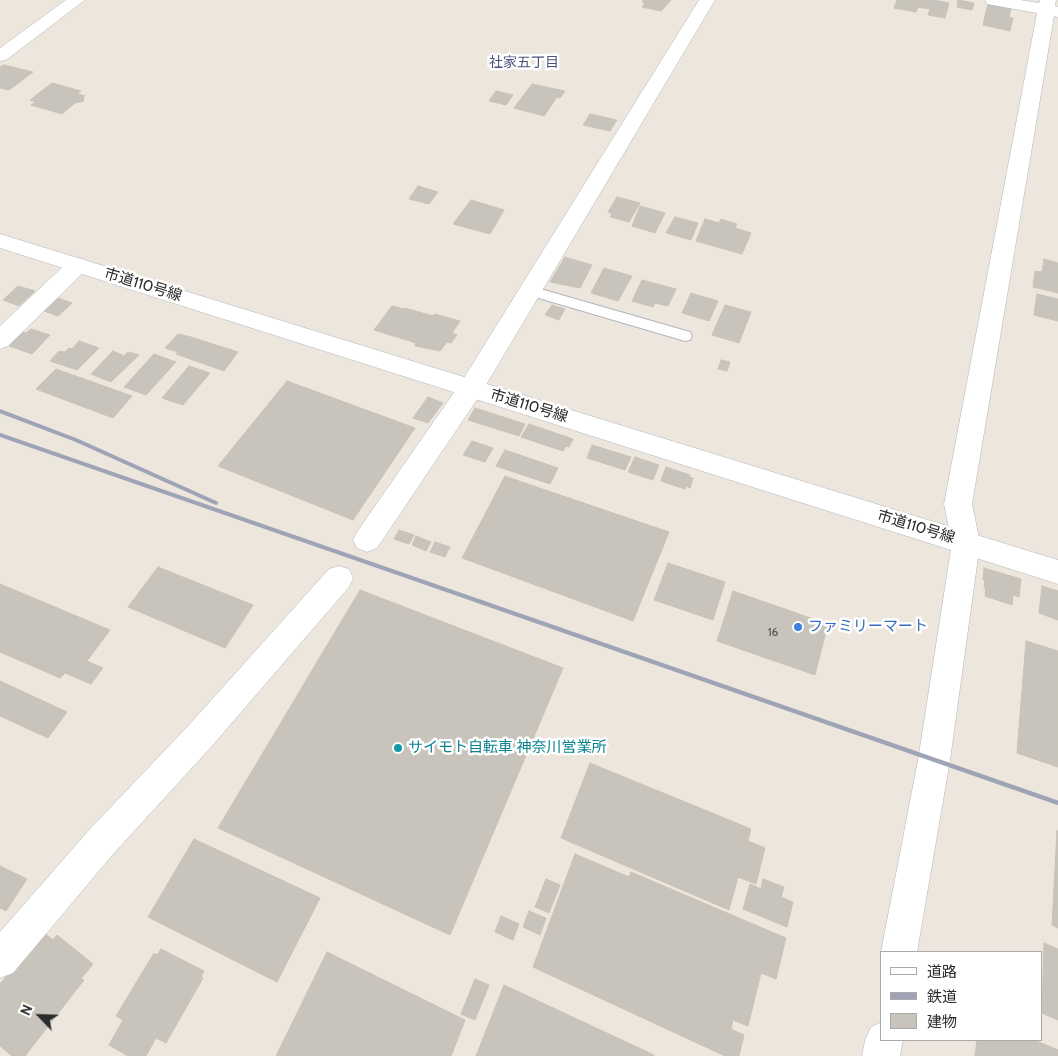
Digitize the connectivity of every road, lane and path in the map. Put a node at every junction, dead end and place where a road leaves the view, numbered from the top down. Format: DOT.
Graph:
graph roads {
  1 [pos="77,0"];
  2 [pos="707,0"];
  3 [pos="993,0"];
  4 [pos="1051,7"];
  5 [pos="0,56"];
  6 [pos="0,241"];
  7 [pos="78,265"];
  8 [pos="530,291"];
  9 [pos="685,336"];
  10 [pos="0,340"];
  11 [pos="471,388"];
  12 [pos="367,540"];
  13 [pos="966,543"];
  14 [pos="1058,572"];
  15 [pos="339,578"];
  16 [pos="900,951"];
  17 [pos="0,960"];
  18 [pos="884,1041"];
  19 [pos="881,1056"];
  1 -- 5 [label="street"];
  2 -- 8 [label="street"];
  3 -- 4 [label="street"];
  4 -- 13 [label="street"];
  6 -- 7 [label="street, 市道110号線"];
  7 -- 10 [label="street"];
  7 -- 11 [label="street, 市道110号線"];
  8 -- 9 [label="lane"];
  8 -- 11 [label="street"];
  11 -- 12 [label="street"];
  11 -- 13 [label="street, 市道110号線"];
  13 -- 14 [label="street, 市道110号線"];
  13 -- 16 [label="street"];
  15 -- 17 [label="street"];
  18 -- 19 [label="street"];
}
